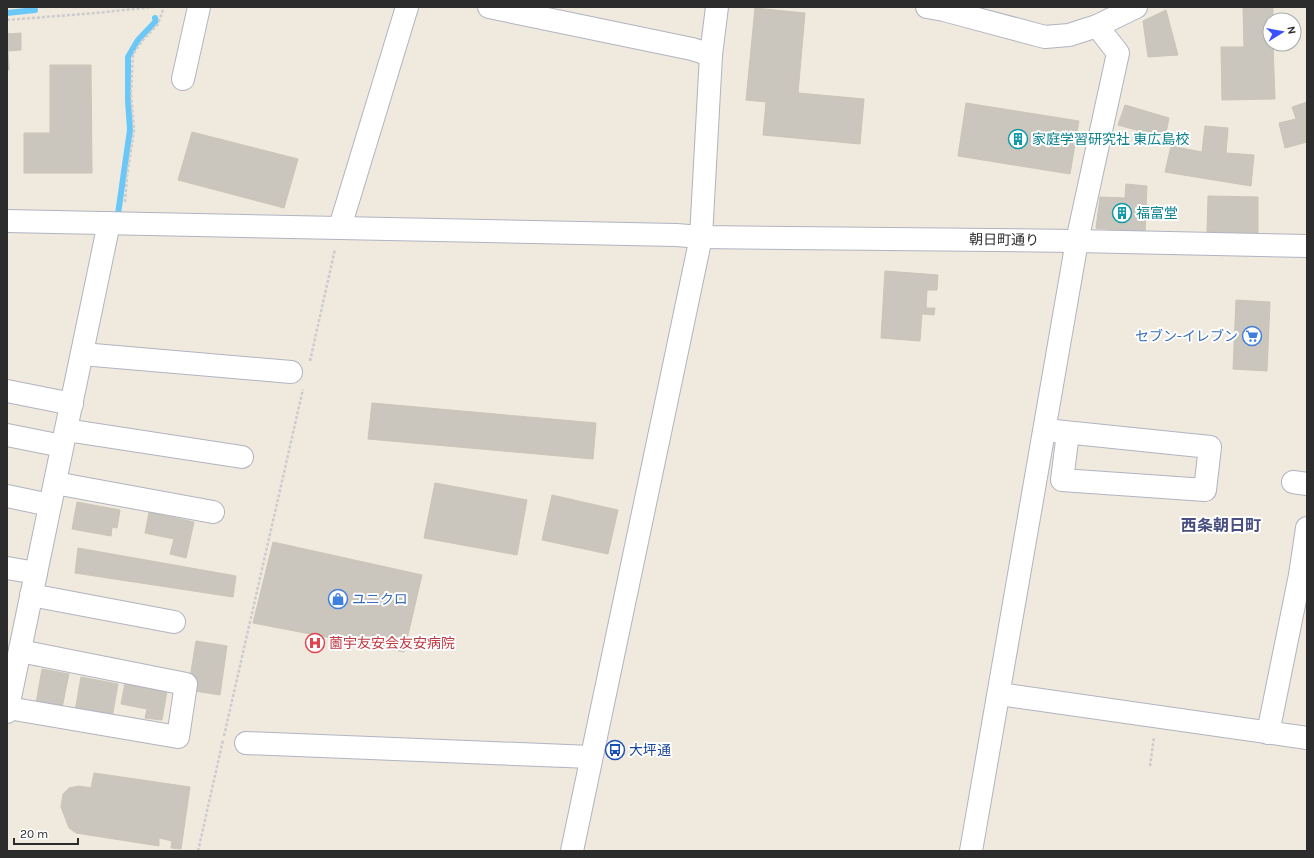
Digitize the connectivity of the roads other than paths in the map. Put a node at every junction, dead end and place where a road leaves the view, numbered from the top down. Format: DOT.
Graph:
graph roads {
  1 [pos="199,7"];
  2 [pos="407,7"];
  3 [pos="489,7"];
  4 [pos="717,7"];
  5 [pos="926,7"];
  6 [pos="1136,7"];
  7 [pos="1096,26"];
  8 [pos="711,54"];
  9 [pos="183,79"];
  10 [pos="7,221"];
  11 [pos="116,223"];
  12 [pos="340,227"];
  13 [pos="701,237"];
  14 [pos="1077,241"];
  15 [pos="1307,246"];
  16 [pos="82,354"];
  17 [pos="301,374"];
  18 [pos="7,390"];
  19 [pos="72,404"];
  20 [pos="1045,430"];
  21 [pos="1068,433"];
  22 [pos="7,435"];
  23 [pos="64,438"];
  24 [pos="242,457"];
  25 [pos="55,483"];
  26 [pos="7,496"];
  27 [pos="50,504"];
  28 [pos="213,512"];
  29 [pos="1307,528"];
  30 [pos="7,568"];
  31 [pos="36,573"];
  32 [pos="31,595"];
  33 [pos="174,622"];
  34 [pos="20,651"];
  35 [pos="1000,694"];
  36 [pos="8,710"];
  37 [pos="1268,733"];
  38 [pos="1307,738"];
  39 [pos="246,743"];
  40 [pos="591,758"];
  41 [pos="572,851"];
  42 [pos="971,851"];
  1 -- 9 [label="street"];
  2 -- 12 [label="street"];
  3 -- 8 [label="street"];
  4 -- 8 [label="street"];
  5 -- 7 [label="street"];
  6 -- 7 [label="street"];
  7 -- 14 [label="street"];
  8 -- 13 [label="street"];
  10 -- 11 [label="street, 朝日町通り"];
  11 -- 12 [label="street, 朝日町通り"];
  11 -- 16 [label="street"];
  12 -- 13 [label="street, 朝日町通り"];
  13 -- 14 [label="street, 朝日町通り"];
  13 -- 40 [label="street"];
  14 -- 15 [label="street, 朝日町通り"];
  14 -- 20 [label="street"];
  16 -- 17 [label="street"];
  16 -- 19 [label="street"];
  18 -- 19 [label="street"];
  19 -- 23 [label="street"];
  20 -- 21 [label="street"];
  20 -- 35 [label="street"];
  21 -- 21 [label="street"];
  22 -- 23 [label="street"];
  23 -- 24 [label="street"];
  23 -- 25 [label="street"];
  25 -- 27 [label="street"];
  25 -- 28 [label="street"];
  26 -- 27 [label="street"];
  27 -- 31 [label="street"];
  29 -- 37 [label="street"];
  30 -- 31 [label="street"];
  31 -- 32 [label="street"];
  32 -- 33 [label="street"];
  32 -- 34 [label="street"];
  34 -- 36 [label="street"];
  34 -- 36 [label="street"];
  35 -- 37 [label="street"];
  35 -- 42 [label="street"];
  37 -- 38 [label="street"];
  39 -- 40 [label="street"];
  40 -- 41 [label="street"];
}
